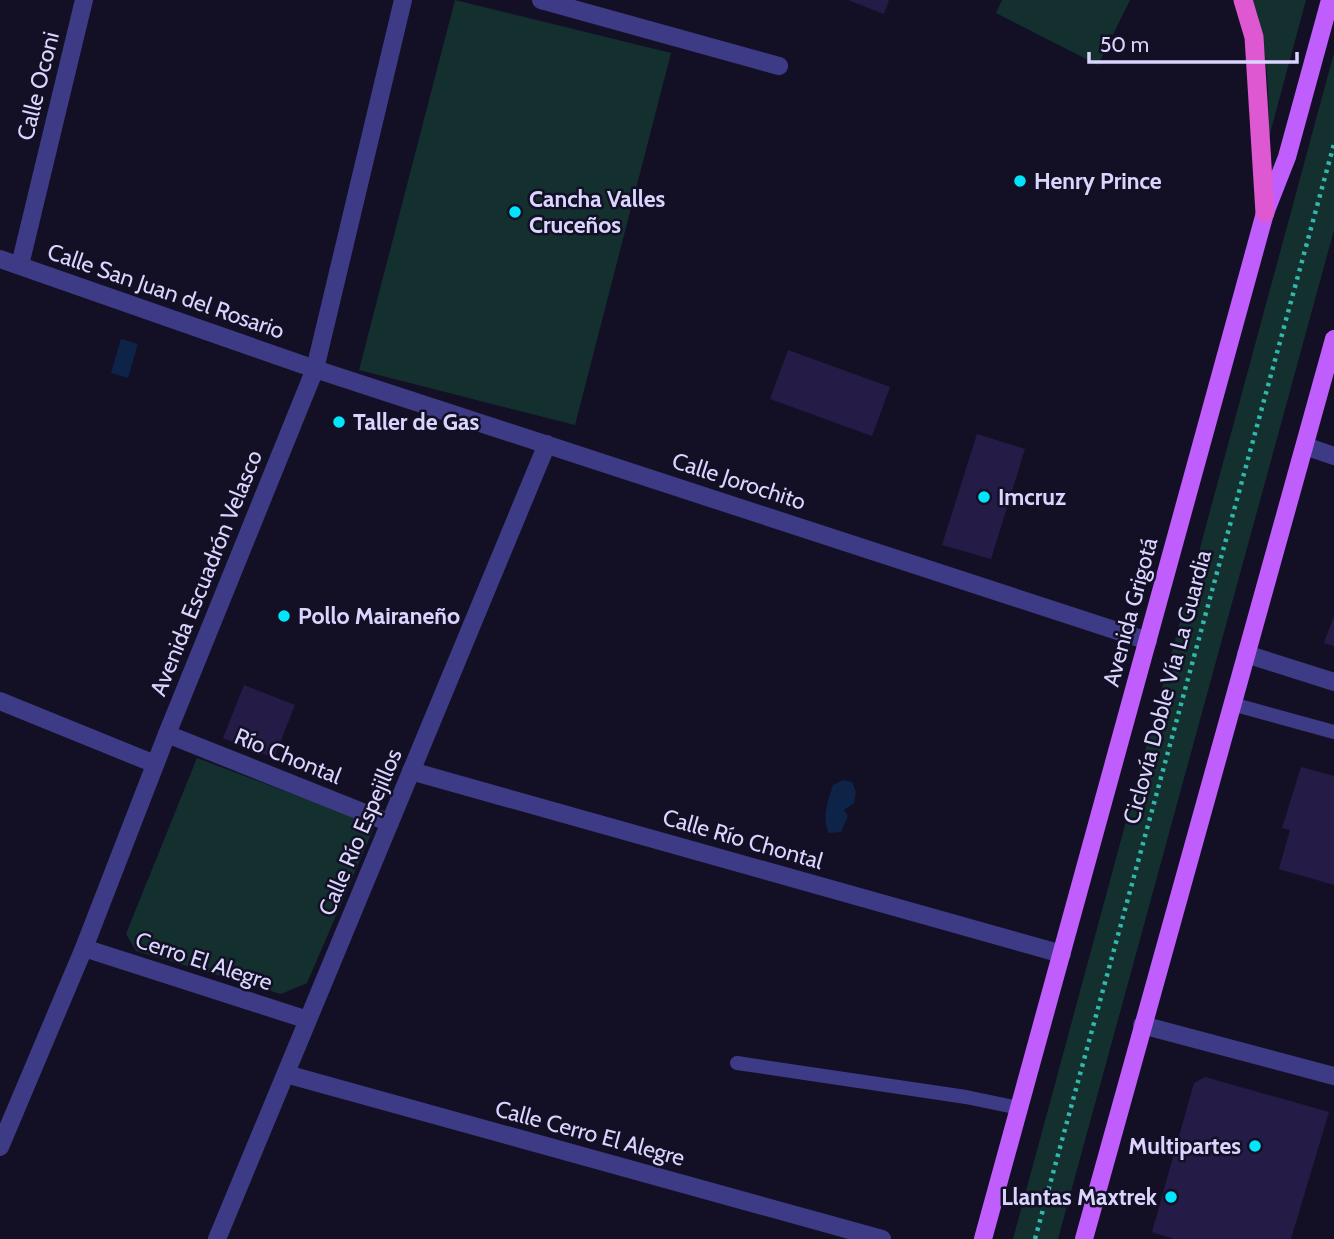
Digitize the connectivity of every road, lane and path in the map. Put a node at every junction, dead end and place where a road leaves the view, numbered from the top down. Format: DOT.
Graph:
graph roads {
  1 [pos="84,0"];
  2 [pos="403,0"];
  3 [pos="541,0"];
  4 [pos="1243,0"];
  5 [pos="1330,0"];
  6 [pos="779,66"];
  7 [pos="1334,144"];
  8 [pos="1265,213"];
  9 [pos="0,259"];
  10 [pos="20,265"];
  11 [pos="1334,339"];
  12 [pos="315,369"];
  13 [pos="547,443"];
  14 [pos="1305,446"];
  15 [pos="1334,456"];
  16 [pos="1148,640"];
  17 [pos="1246,654"];
  18 [pos="1334,682"];
  19 [pos="0,701"];
  20 [pos="1232,704"];
  21 [pos="1334,732"];
  22 [pos="167,734"];
  23 [pos="155,764"];
  24 [pos="411,771"];
  25 [pos="390,823"];
  26 [pos="84,948"];
  27 [pos="1062,954"];
  28 [pos="308,1020"];
  29 [pos="1142,1025"];
  30 [pos="737,1063"];
  31 [pos="286,1074"];
  32 [pos="1334,1076"];
  33 [pos="1019,1108"];
  34 [pos="0,1147"];
  35 [pos="217,1239"];
  36 [pos="882,1239"];
  37 [pos="983,1239"];
  38 [pos="1035,1239"];
  39 [pos="1084,1239"];
  1 -- 10 [label="street, Calle Oconi"];
  2 -- 12 [label="street, Avenida Escuadrón Velasco"];
  3 -- 6 [label="street"];
  4 -- 8 [label="highway"];
  5 -- 8 [label="main road, Avenida Grigotá"];
  7 -- 38 [label="path, Ciclovía Doble Vía La Guardia"];
  8 -- 16 [label="main road, Avenida Grigotá"];
  9 -- 10 [label="street, Calle San Juan del Rosario"];
  10 -- 12 [label="street, Calle San Juan del Rosario"];
  11 -- 14 [label="main road"];
  12 -- 13 [label="street, Calle Jorochito"];
  12 -- 22 [label="street, Avenida Escuadrón Velasco"];
  13 -- 16 [label="street, Calle Jorochito"];
  13 -- 24 [label="street, Calle Río Espejillos"];
  14 -- 15 [label="street"];
  14 -- 17 [label="main road"];
  16 -- 27 [label="main road, Avenida Grigotá"];
  17 -- 18 [label="street"];
  17 -- 20 [label="main road"];
  19 -- 23 [label="street"];
  20 -- 21 [label="lane"];
  20 -- 29 [label="main road"];
  22 -- 23 [label="street, Avenida Escuadrón Velasco"];
  22 -- 25 [label="street, Río Chontal"];
  23 -- 26 [label="street, Avenida Escuadrón Velasco"];
  24 -- 25 [label="street, Calle Río Espejillos"];
  24 -- 27 [label="street, Calle Río Chontal"];
  25 -- 28 [label="street, Calle Río Espejillos"];
  26 -- 28 [label="street, Cerro El Alegre"];
  26 -- 34 [label="street, Avenida Escuadrón Velasco"];
  27 -- 33 [label="main road, Avenida Grigotá"];
  28 -- 31 [label="street, Calle Río Espejillos"];
  29 -- 32 [label="street"];
  29 -- 39 [label="main road"];
  30 -- 33 [label="lane"];
  31 -- 35 [label="street, Calle Río Espejillos"];
  31 -- 36 [label="street, Calle Cerro El Alegre"];
  33 -- 37 [label="main road, Avenida Grigotá"];
}
